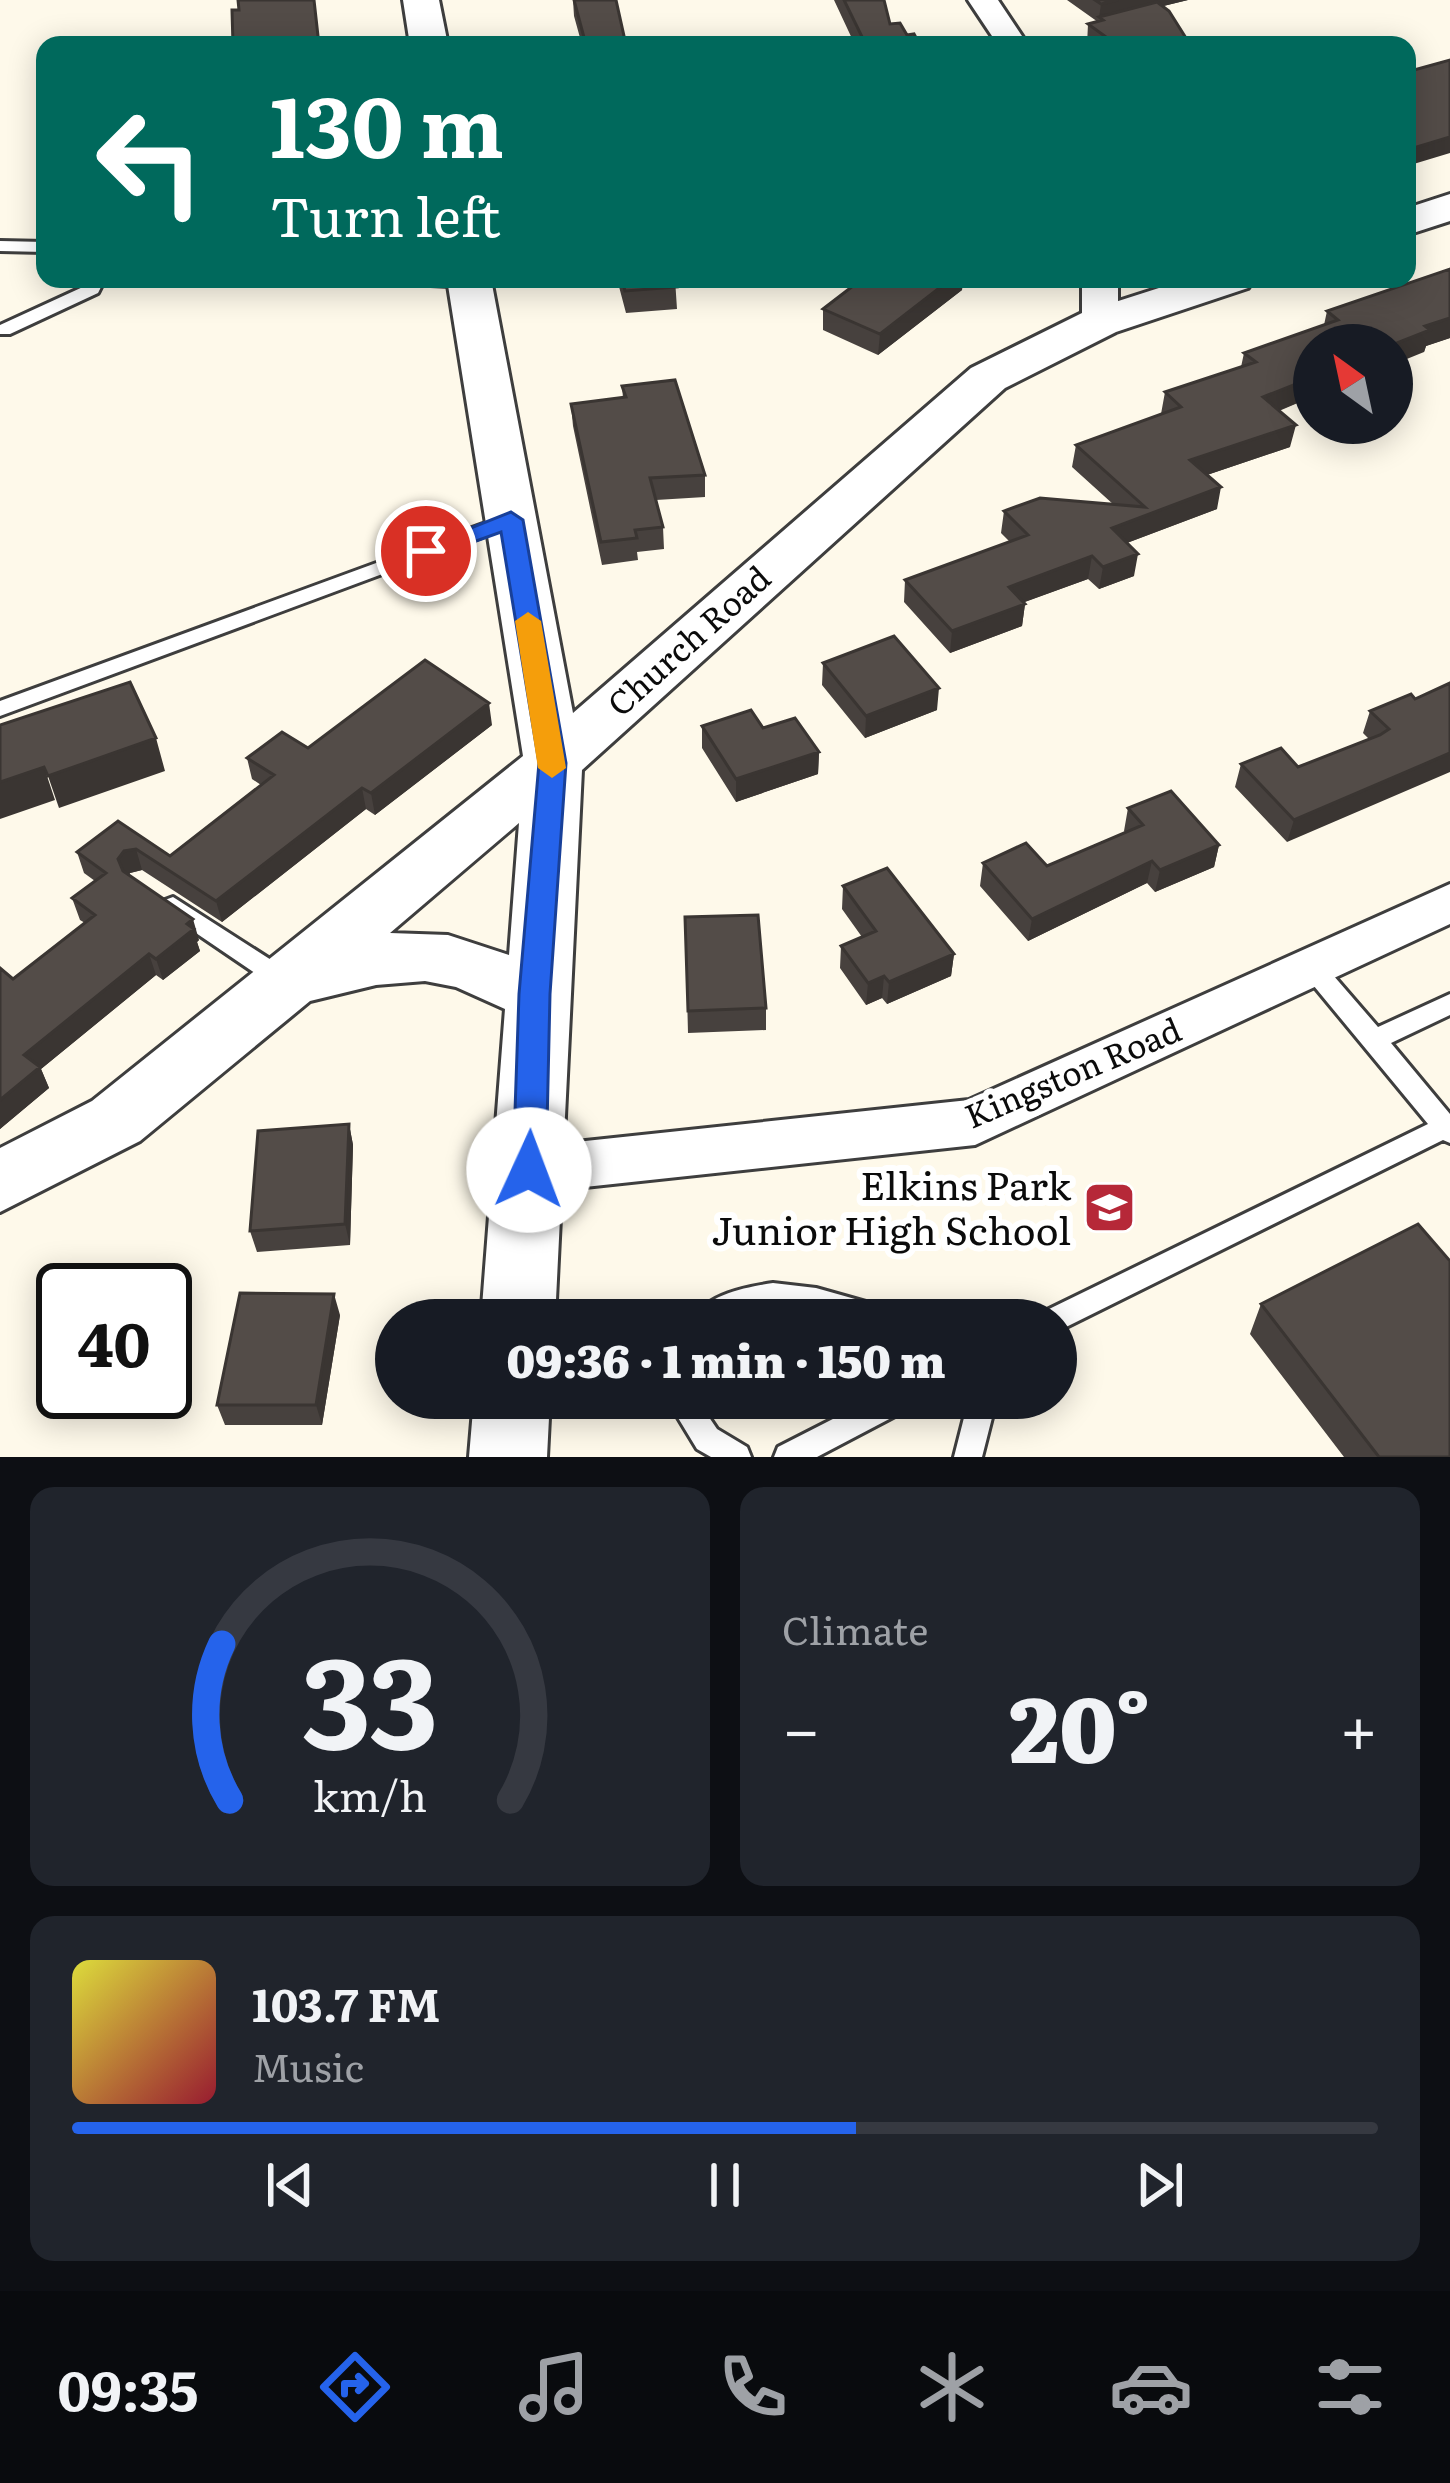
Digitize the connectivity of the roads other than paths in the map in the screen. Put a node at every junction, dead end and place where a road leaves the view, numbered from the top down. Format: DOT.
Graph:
graph roads {
  1 [pos="421,0"];
  2 [pos="983,0"];
  3 [pos="427,36"];
  4 [pos="1007,36"];
  5 [pos="1450,208"];
  6 [pos="1416,219"];
  7 [pos="0,246"];
  8 [pos="36,247"];
  9 [pos="93,288"];
  10 [pos="470,288"];
  11 [pos="1178,288"];
  12 [pos="1100,301"];
  13 [pos="4,330"];
  14 [pos="511,520"];
  15 [pos="0,709"];
  16 [pos="553,763"];
  17 [pos="158,896"];
  18 [pos="1450,903"];
  19 [pos="1312,967"];
  20 [pos="288,982"];
  21 [pos="535,994"];
  22 [pos="1450,1004"];
  23 [pos="1374,1040"];
  24 [pos="1448,1129"];
  25 [pos="529,1170"];
  26 [pos="0,1182"];
  27 [pos="520,1299"];
  28 [pos="744,1299"];
  29 [pos="805,1299"];
  30 [pos="1077,1309"];
  31 [pos="511,1419"];
  32 [pos="693,1419"];
  33 [pos="861,1419"];
  34 [pos="978,1419"];
  35 [pos="508,1457"];
  36 [pos="737,1457"];
  37 [pos="788,1457"];
  38 [pos="968,1457"];
  1 -- 3 [label="street"];
  2 -- 4 [label="street"];
  5 -- 6 [label="street"];
  7 -- 8 [label="lane"];
  9 -- 13 [label="lane"];
  10 -- 14 [label="street"];
  11 -- 12 [label="street, Church Road"];
  12 -- 16 [label="street, Church Road"];
  14 -- 15 [label="lane"];
  14 -- 16 [label="street"];
  16 -- 20 [label="street, Church Road"];
  16 -- 21 [label="street"];
  17 -- 20 [label="lane"];
  18 -- 19 [label="street, Kingston Road"];
  19 -- 23 [label="lane"];
  19 -- 25 [label="street, Kingston Road"];
  20 -- 21 [label="street"];
  20 -- 26 [label="street, Church Road"];
  21 -- 25 [label="street"];
  22 -- 23 [label="lane"];
  23 -- 24 [label="lane"];
  24 -- 30 [label="lane"];
  25 -- 27 [label="street"];
  28 -- 29 [label="lane"];
  31 -- 35 [label="street"];
  32 -- 36 [label="lane"];
  33 -- 37 [label="lane"];
  34 -- 38 [label="lane"];
}
